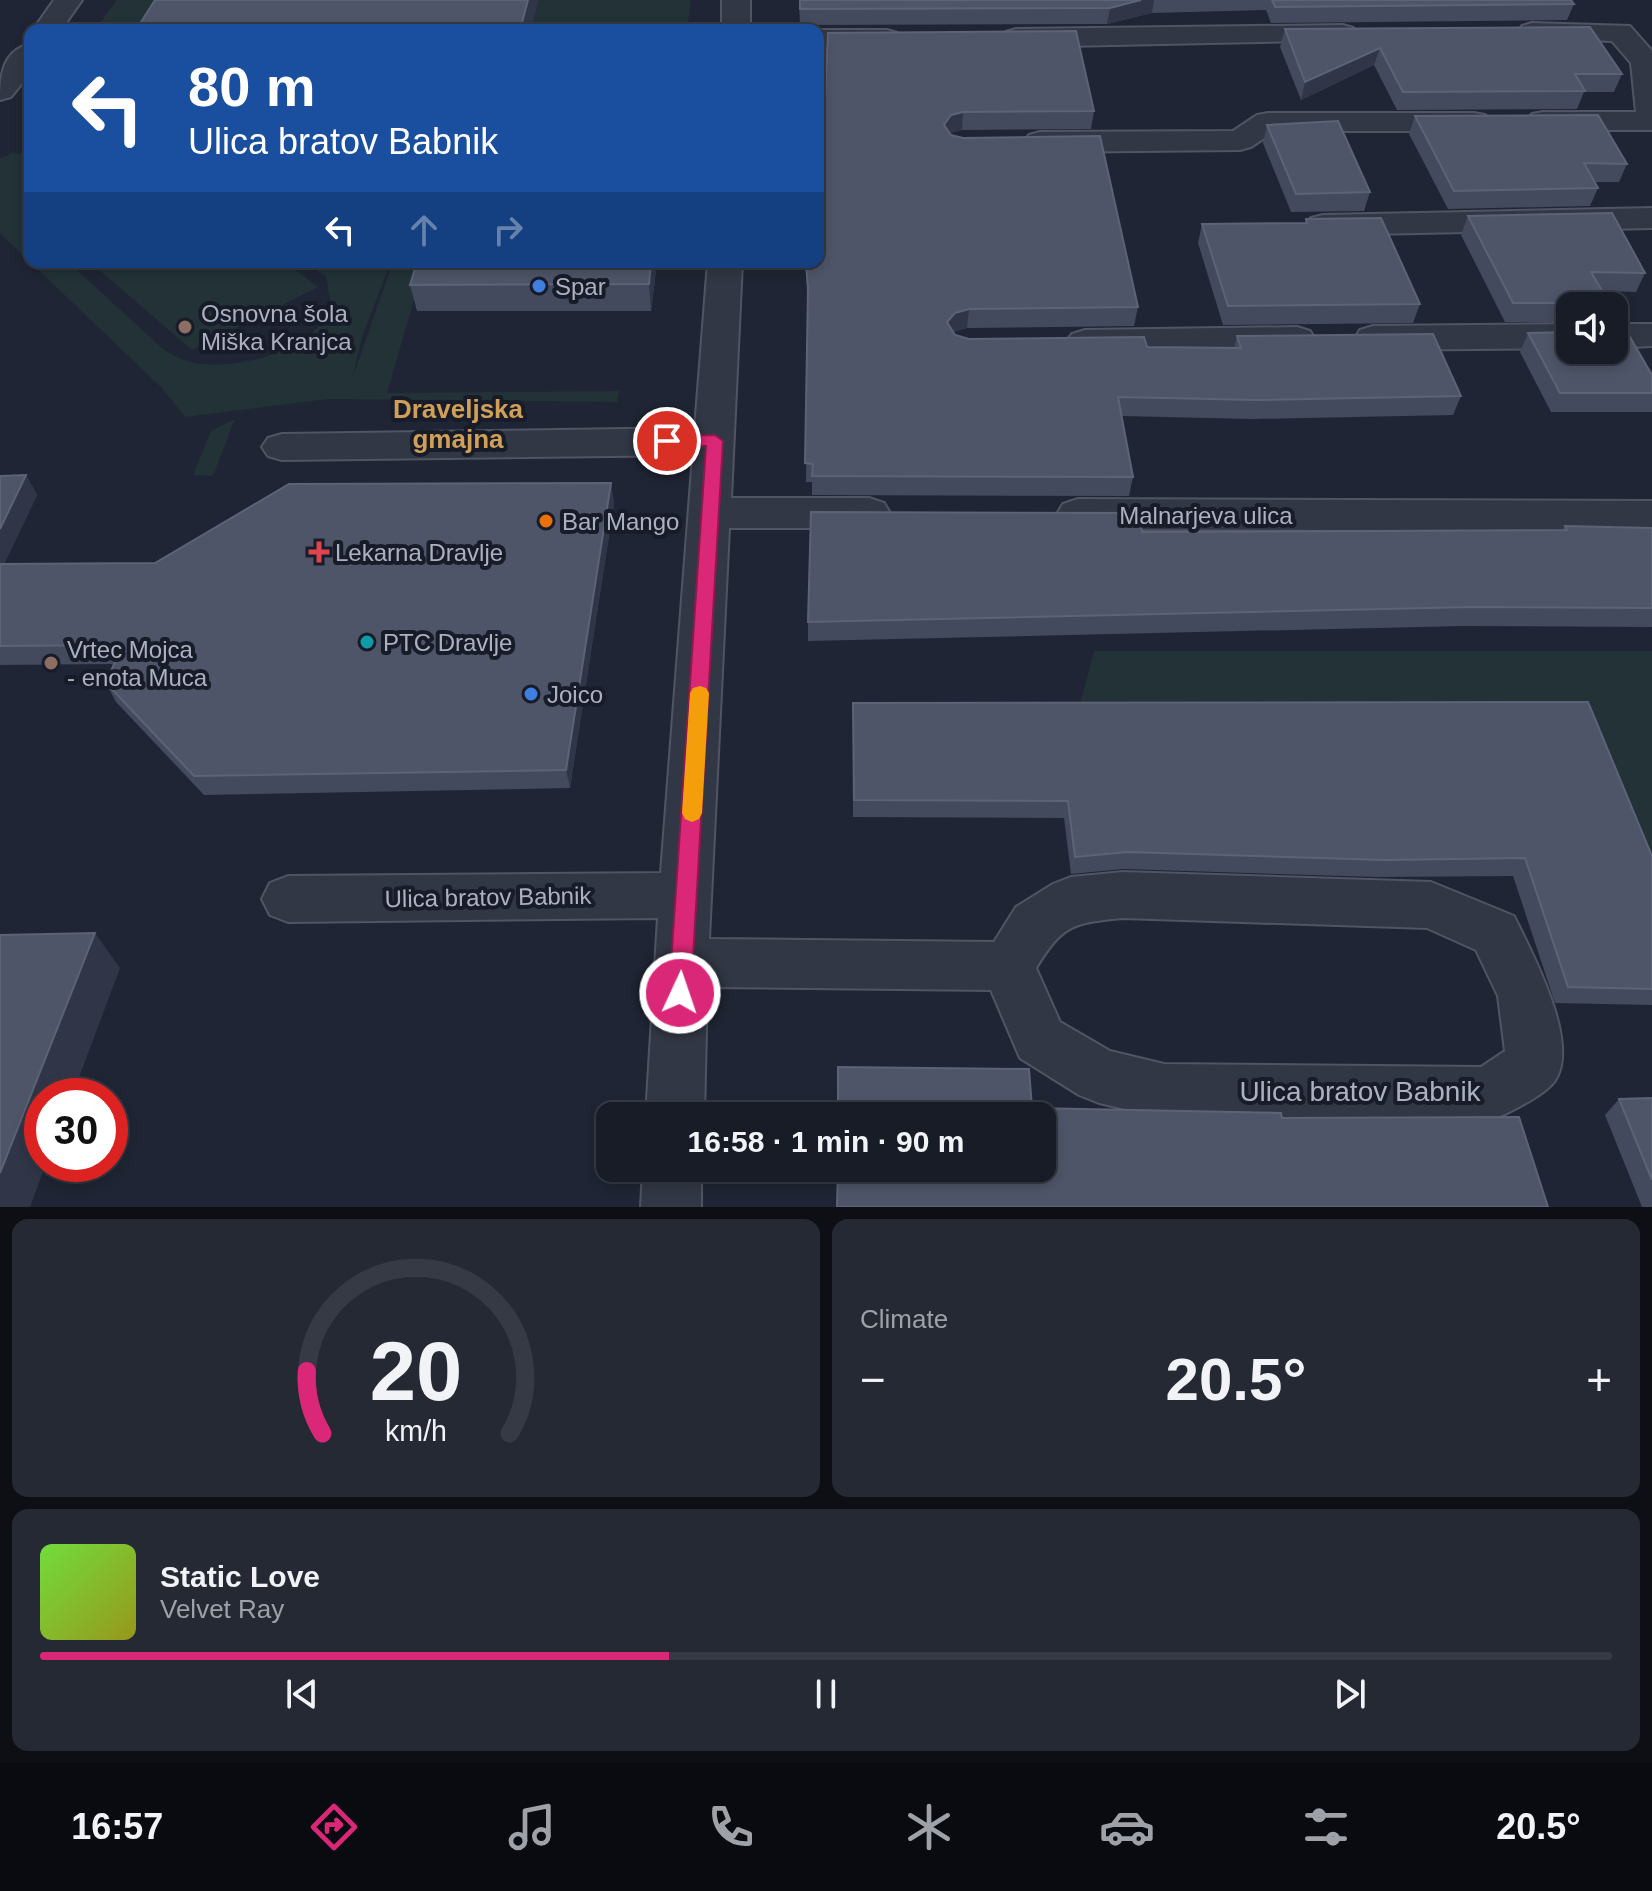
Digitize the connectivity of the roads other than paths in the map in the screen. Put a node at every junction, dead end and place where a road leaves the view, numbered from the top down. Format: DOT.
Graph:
graph roads {
  1 [pos="68,0"];
  2 [pos="736,0"];
  3 [pos="51,24"];
  4 [pos="736,24"];
  5 [pos="1499,32"];
  6 [pos="1367,33"];
  7 [pos="910,38"];
  8 [pos="986,38"];
  9 [pos="824,39"];
  10 [pos="24,61"];
  11 [pos="0,91"];
  12 [pos="1652,112"];
  13 [pos="1652,121"];
  14 [pos="1008,142"];
  15 [pos="1652,218"];
  16 [pos="1296,225"];
  17 [pos="725,268"];
  18 [pos="1652,335"];
  19 [pos="1556,336"];
  20 [pos="1628,336"];
  21 [pos="1046,342"];
  22 [pos="715,441"];
  23 [pos="282,447"];
  24 [pos="711,513"];
  25 [pos="911,514"];
  26 [pos="1038,514"];
  27 [pos="1652,516"];
  28 [pos="687,895"];
  29 [pos="288,899"];
  30 [pos="681,963"];
  31 [pos="1008,966"];
  32 [pos="676,1102"];
  33 [pos="672,1182"];
  34 [pos="671,1207"];
  1 -- 3 [label="street"];
  2 -- 4 [label="street"];
  5 -- 12 [label="street"];
  6 -- 8 [label="street"];
  7 -- 9 [label="street"];
  10 -- 11 [label="street"];
  13 -- 14 [label="street"];
  15 -- 16 [label="street"];
  17 -- 22 [label="street"];
  18 -- 20 [label="street"];
  19 -- 21 [label="street"];
  22 -- 23 [label="street"];
  22 -- 24 [label="street"];
  24 -- 25 [label="street"];
  24 -- 28 [label="street"];
  26 -- 27 [label="street, Malnarjeva ulica"];
  28 -- 29 [label="street, Ulica bratov Babnik"];
  28 -- 30 [label="street"];
  30 -- 31 [label="street"];
  30 -- 32 [label="street"];
  31 -- 31 [label="street, Ulica bratov Babnik"];
  33 -- 34 [label="street"];
}
